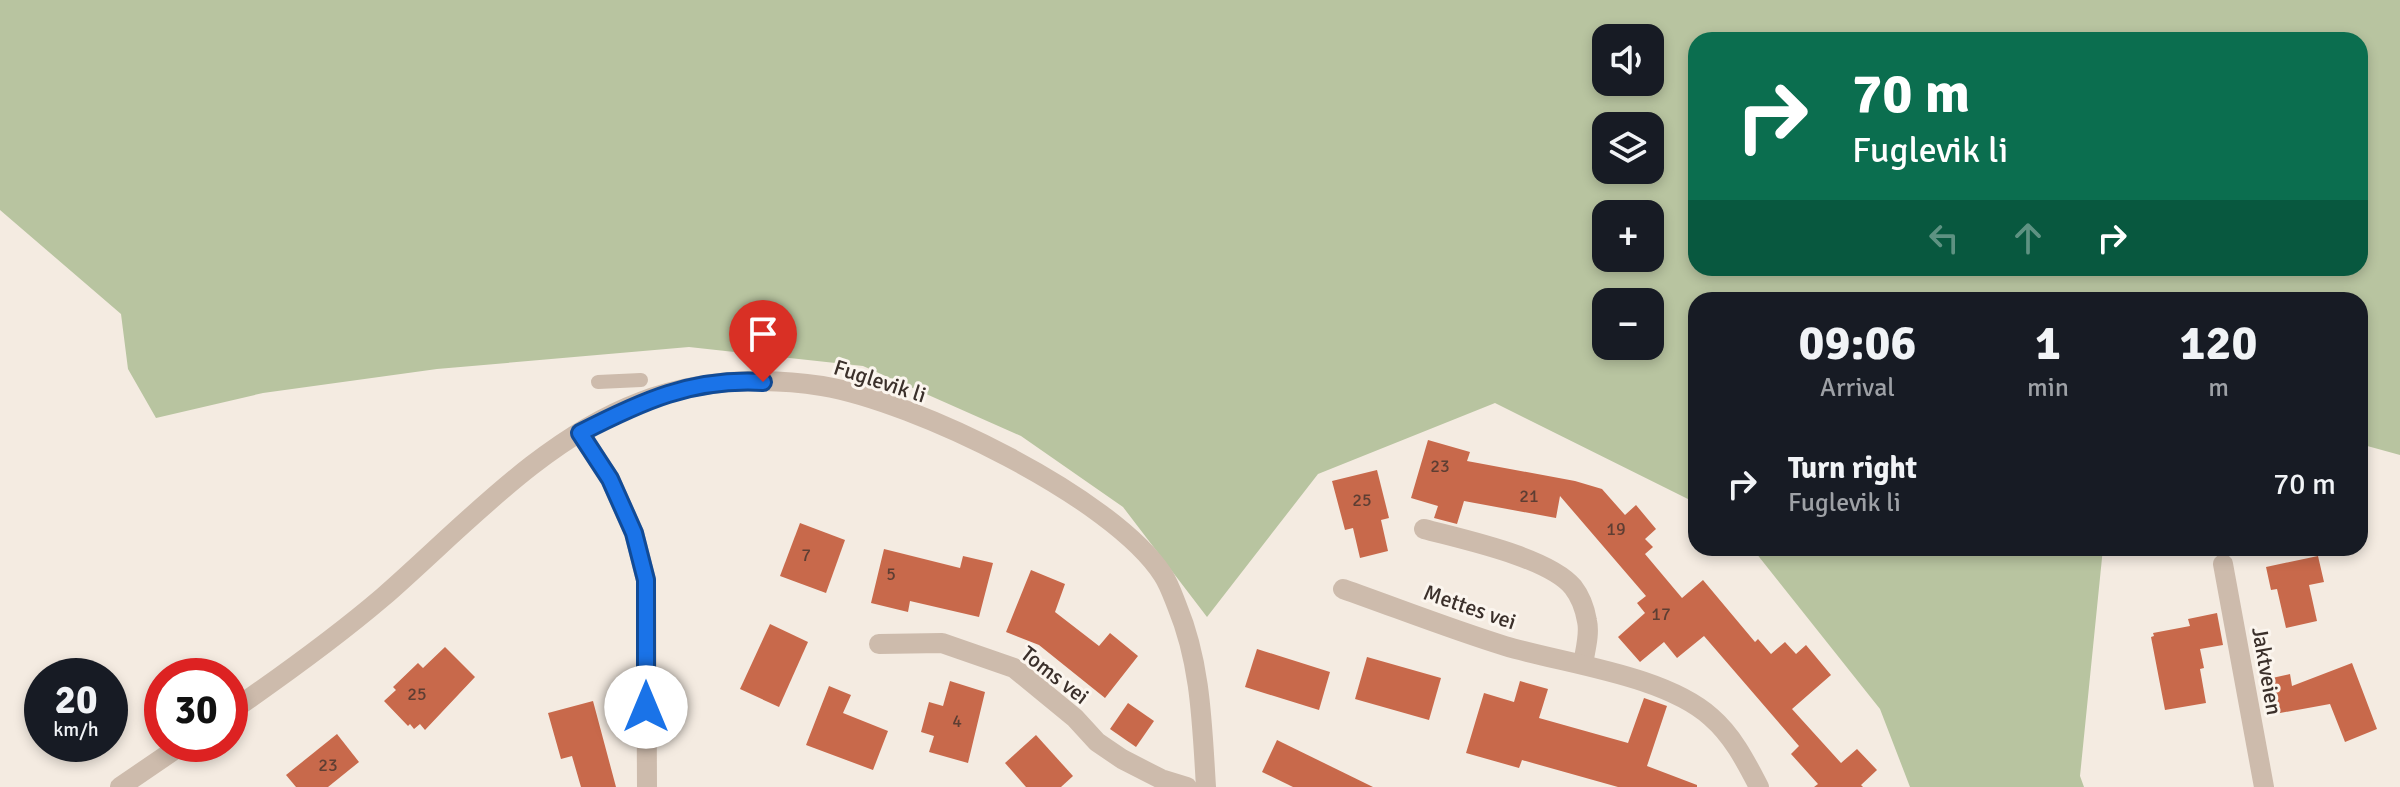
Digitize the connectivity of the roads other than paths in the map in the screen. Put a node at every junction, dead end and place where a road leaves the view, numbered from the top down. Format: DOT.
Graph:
graph roads {
  1 [pos="641,380"];
  2 [pos="598,382"];
  3 [pos="580,433"];
  4 [pos="1424,529"];
  5 [pos="2223,564"];
  6 [pos="1343,589"];
  7 [pos="879,644"];
  8 [pos="1583,664"];
  9 [pos="248,700"];
  10 [pos="157,762"];
  11 [pos="120,787"];
  12 [pos="647,787"];
  13 [pos="1187,787"];
  14 [pos="1206,787"];
  15 [pos="1759,787"];
  16 [pos="2264,787"];
  1 -- 2 [label="lane"];
  3 -- 9 [label="street, Fuglevik li"];
  3 -- 12 [label="street"];
  3 -- 14 [label="street, Fuglevik li"];
  4 -- 8 [label="street"];
  5 -- 16 [label="street, Jaktveien"];
  6 -- 8 [label="street, Mettes vei"];
  7 -- 13 [label="street, Toms vei"];
  8 -- 15 [label="street, Mettes vei"];
  10 -- 11 [label="street"];
}
